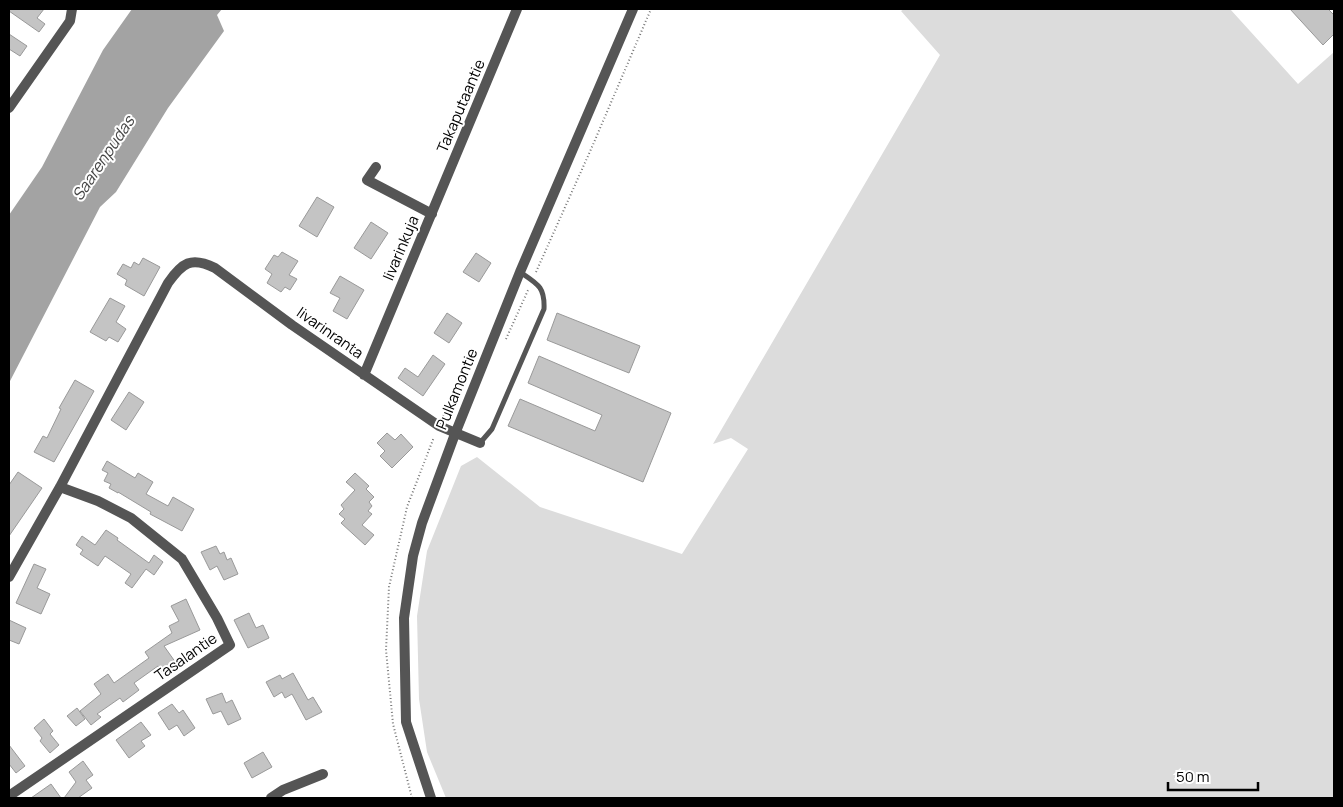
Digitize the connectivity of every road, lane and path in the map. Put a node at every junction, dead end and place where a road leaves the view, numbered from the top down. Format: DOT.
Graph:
graph roads {
  1 [pos="72,9"];
  2 [pos="517,9"];
  3 [pos="633,9"];
  4 [pos="9,108"];
  5 [pos="376,167"];
  6 [pos="432,214"];
  7 [pos="520,272"];
  8 [pos="364,375"];
  9 [pos="455,434"];
  10 [pos="480,443"];
  11 [pos="60,487"];
  12 [pos="9,578"];
  13 [pos="323,774"];
  14 [pos="9,796"];
  15 [pos="270,798"];
  16 [pos="431,798"];
  1 -- 4 [label="street"];
  2 -- 6 [label="street, Takaputaantie"];
  3 -- 7 [label="street, Pulkamontie"];
  5 -- 6 [label="street, Iivarinkuja"];
  6 -- 8 [label="street, Iivarinkuja"];
  7 -- 9 [label="street, Pulkamontie"];
  7 -- 10 [label="lane"];
  8 -- 9 [label="street, Iivarinranta"];
  8 -- 11 [label="street, Iivarinranta"];
  9 -- 10 [label="street, Iivarinranta"];
  9 -- 16 [label="street, Pulkamontie"];
  11 -- 12 [label="street"];
  11 -- 14 [label="street, Tasalantie"];
  13 -- 15 [label="street"];
}
